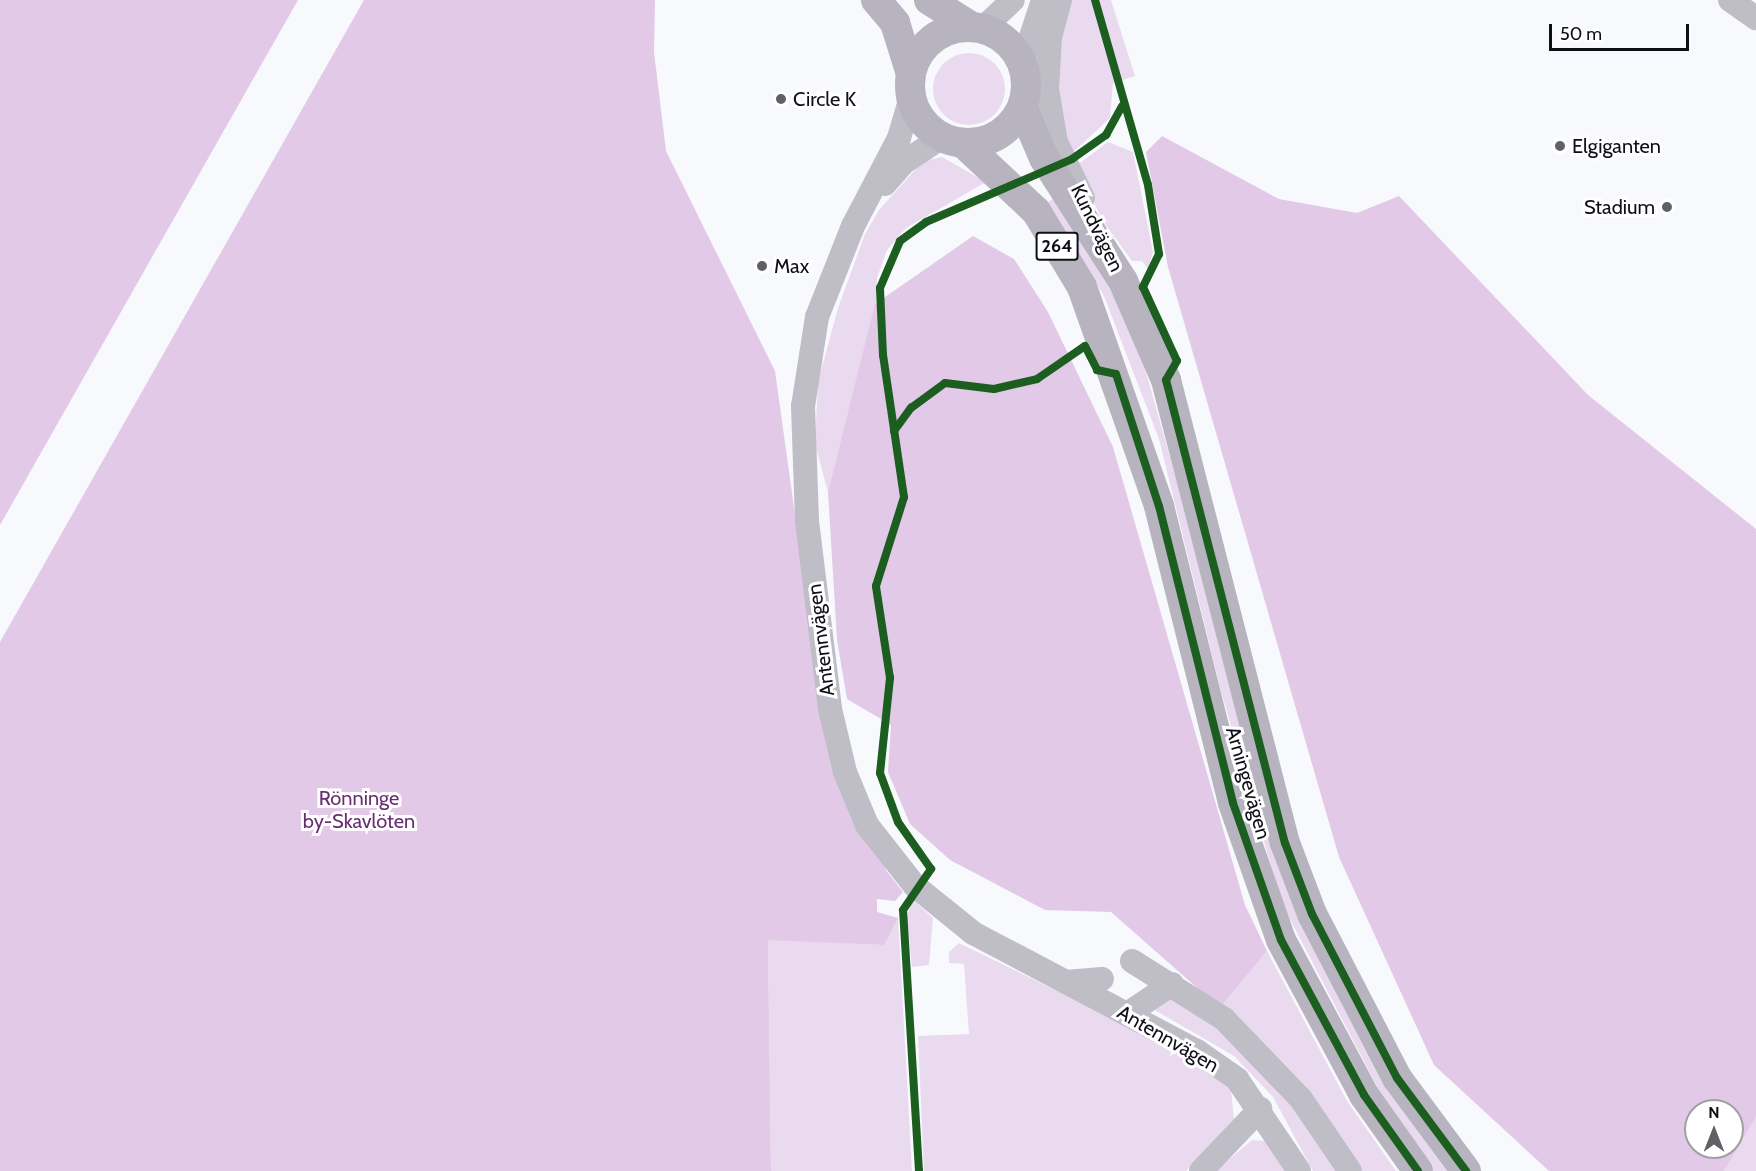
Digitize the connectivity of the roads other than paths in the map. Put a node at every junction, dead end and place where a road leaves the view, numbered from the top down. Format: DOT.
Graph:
graph roads {
  1 [pos="876,0"];
  2 [pos="929,0"];
  3 [pos="1013,0"];
  4 [pos="1043,0"];
  5 [pos="1060,0"];
  6 [pos="1730,0"];
  7 [pos="1756,18"];
  8 [pos="977,28"];
  9 [pos="1022,64"];
  10 [pos="911,85"];
  11 [pos="1022,107"];
  12 [pos="953,140"];
  13 [pos="867,204"];
  14 [pos="1123,281"];
  15 [pos="1132,961"];
  16 [pos="1102,979"];
  17 [pos="1066,982"];
  18 [pos="1172,984"];
  19 [pos="1126,1014"];
  20 [pos="1260,1109"];
  21 [pos="1201,1171"];
  22 [pos="1299,1171"];
  23 [pos="1350,1171"];
  24 [pos="1418,1171"];
  25 [pos="1466,1171"];
  1 -- 10 [label="main road, 264"];
  2 -- 8 [label="main road"];
  3 -- 8 [label="street"];
  4 -- 9 [label="street"];
  5 -- 14 [label="street, Kundvägen"];
  6 -- 7 [label="street"];
  8 -- 9 [label="main road"];
  8 -- 10 [label="main road"];
  9 -- 11 [label="main road, 264"];
  10 -- 12 [label="main road, 264"];
  10 -- 13 [label="street, Antennvägen"];
  11 -- 12 [label="main road"];
  11 -- 14 [label="main road, Arningevägen / 264"];
  12 -- 13 [label="street, Antennvägen"];
  12 -- 24 [label="main road, Arningevägen / 264"];
  13 -- 17 [label="street, Antennvägen"];
  14 -- 25 [label="main road, Arningevägen / 264"];
  15 -- 18 [label="street"];
  16 -- 17 [label="street"];
  17 -- 19 [label="street, Antennvägen"];
  18 -- 19 [label="street"];
  18 -- 23 [label="street"];
  19 -- 20 [label="street, Antennvägen"];
  20 -- 21 [label="street"];
  20 -- 22 [label="street, Antennvägen"];
}
